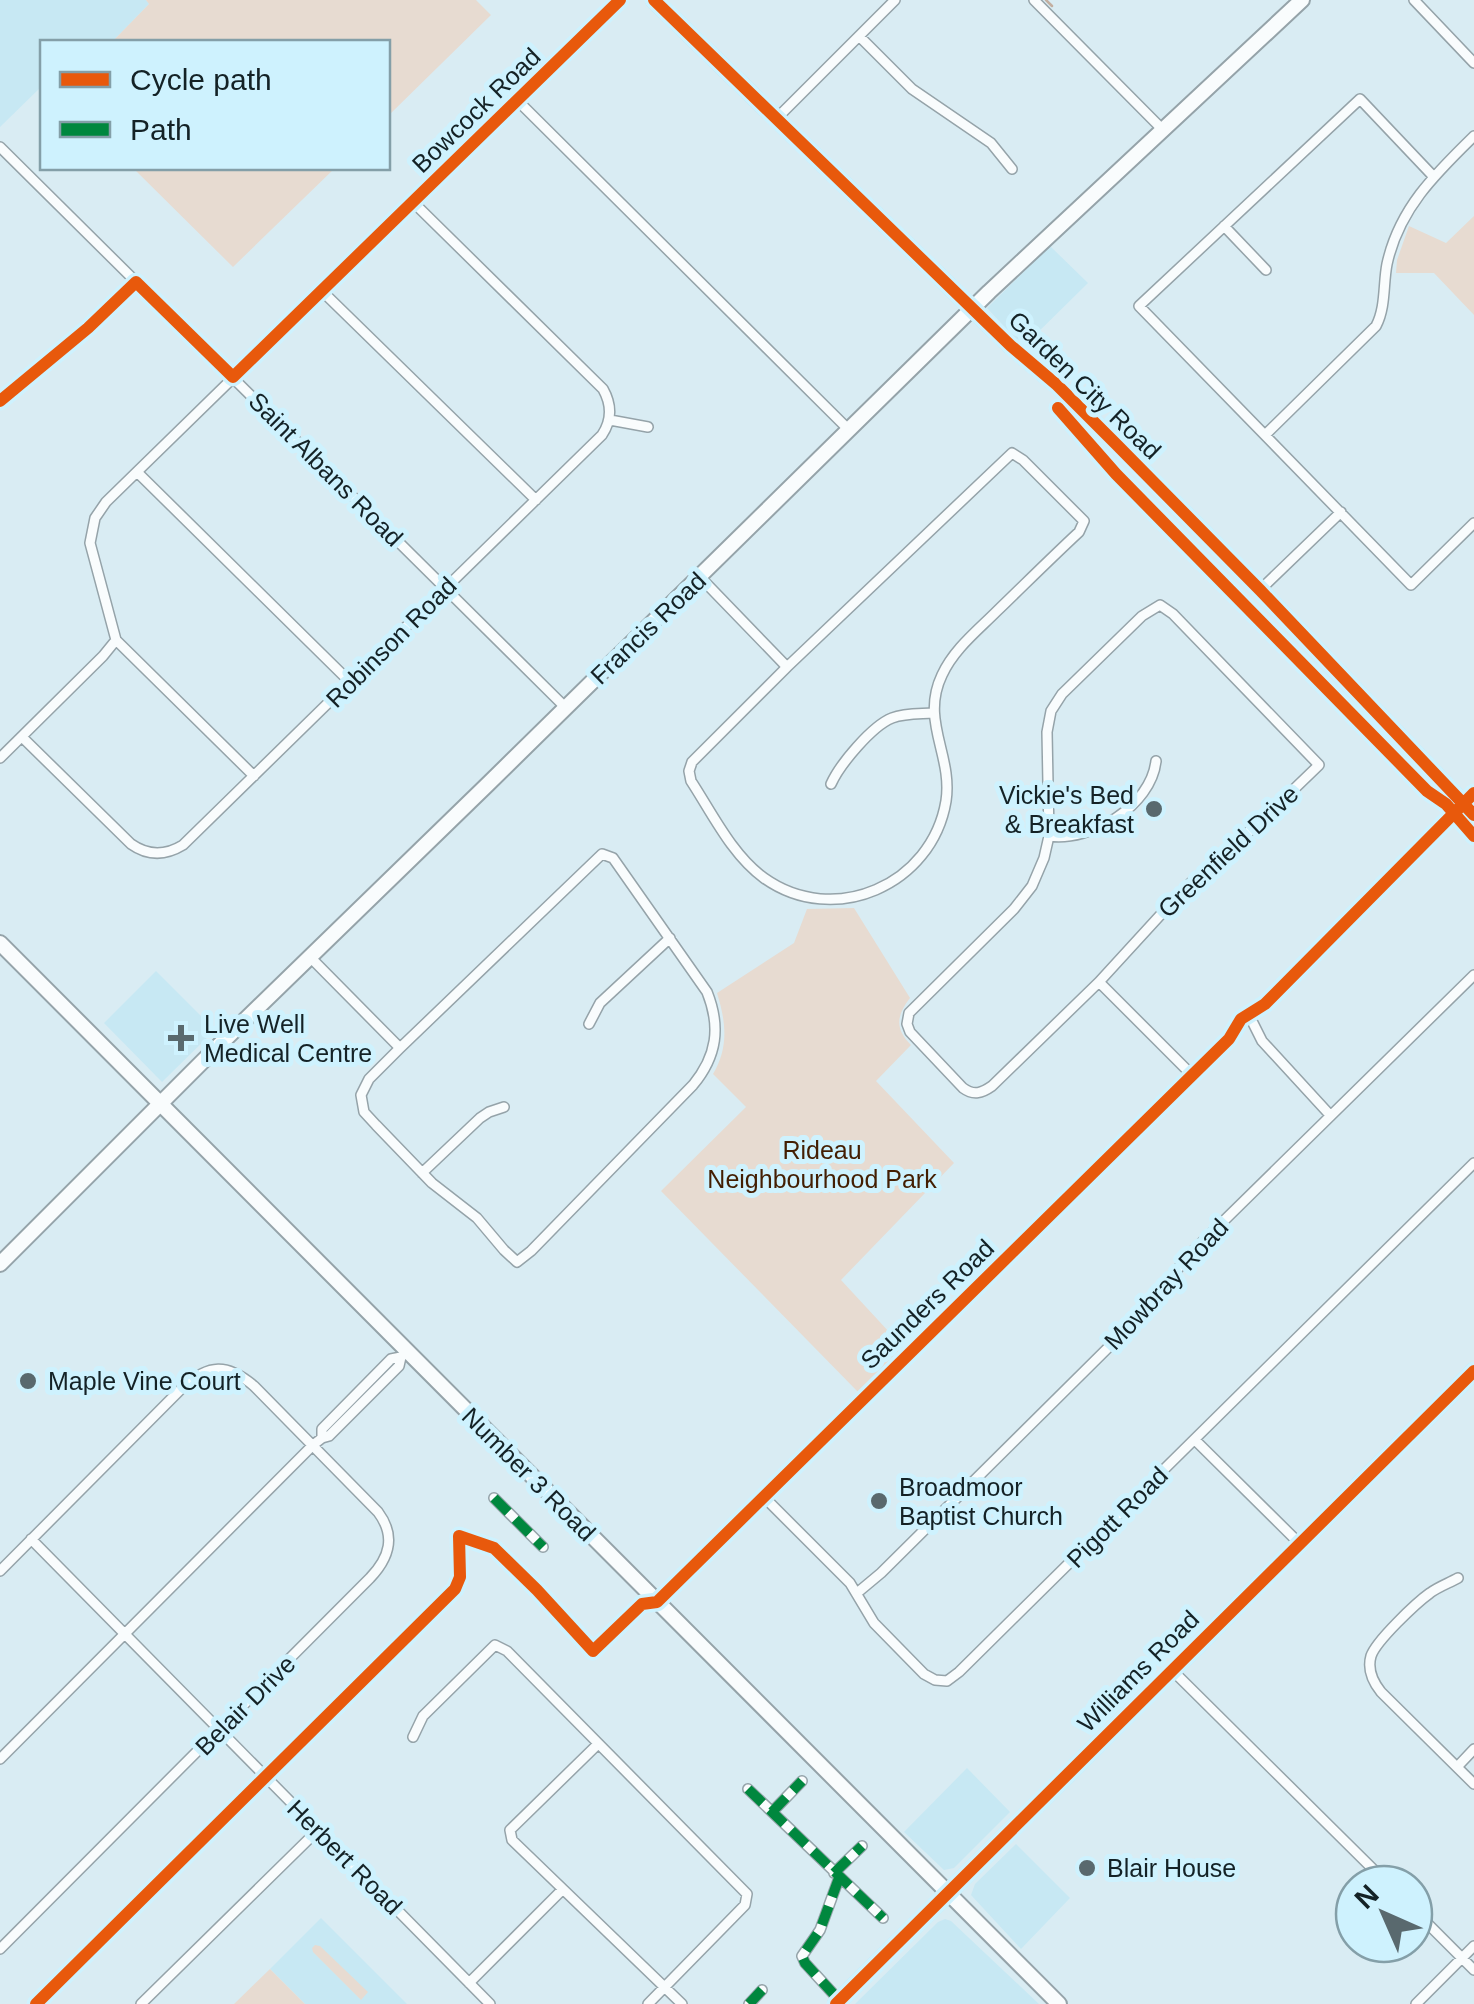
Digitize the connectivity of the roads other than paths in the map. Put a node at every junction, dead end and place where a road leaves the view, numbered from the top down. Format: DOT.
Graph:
graph roads {
  1 [pos="620,0"];
  2 [pos="654,0"];
  3 [pos="895,0"];
  4 [pos="1034,0"];
  5 [pos="1302,0"];
  6 [pos="1414,0"];
  7 [pos="858,36"];
  8 [pos="1474,63"];
  9 [pos="518,100"];
  10 [pos="776,118"];
  11 [pos="1163,130"];
  12 [pos="1474,136"];
  13 [pos="0,147"];
  14 [pos="1012,169"];
  15 [pos="1433,176"];
  16 [pos="413,202"];
  17 [pos="1224,226"];
  18 [pos="1266,270"];
  19 [pos="136,282"];
  20 [pos="322,291"];
  21 [pos="973,308"];
  22 [pos="233,377"];
  23 [pos="0,401"];
  24 [pos="610,414"];
  25 [pos="648,427"];
  26 [pos="849,430"];
  27 [pos="1265,434"];
  28 [pos="137,472"];
  29 [pos="536,500"];
  30 [pos="1341,512"];
  31 [pos="1474,523"];
  32 [pos="700,577"];
  33 [pos="446,588"];
  34 [pos="1260,590"];
  35 [pos="116,640"];
  36 [pos="787,667"];
  37 [pos="350,682"];
  38 [pos="566,708"];
  39 [pos="933,713"];
  40 [pos="22,736"];
  41 [pos="0,758"];
  42 [pos="1156,761"];
  43 [pos="254,776"];
  44 [pos="832,784"];
  45 [pos="1470,804"];
  46 [pos="1048,836"];
  47 [pos="670,938"];
  48 [pos="0,943"];
  49 [pos="310,958"];
  50 [pos="1474,974"];
  51 [pos="1099,982"];
  52 [pos="589,1024"];
  53 [pos="1246,1026"];
  54 [pos="400,1048"];
  55 [pos="1192,1075"];
  56 [pos="160,1103"];
  57 [pos="504,1107"];
  58 [pos="1330,1115"];
  59 [pos="1474,1163"];
  60 [pos="422,1173"];
  61 [pos="0,1264"];
  62 [pos="404,1355"];
  63 [pos="1474,1371"];
  64 [pos="1195,1440"];
  65 [pos="317,1442"];
  66 [pos="763,1496"];
  67 [pos="494,1498"];
  68 [pos="32,1539"];
  69 [pos="1300,1543"];
  70 [pos="543,1548"];
  71 [pos="0,1571"];
  72 [pos="1458,1578"];
  73 [pos="856,1593"];
  74 [pos="657,1602"];
  75 [pos="125,1634"];
  76 [pos="1172,1670"];
  77 [pos="220,1730"];
  78 [pos="413,1736"];
  79 [pos="598,1744"];
  80 [pos="1474,1749"];
  81 [pos="0,1760"];
  82 [pos="1457,1767"];
  83 [pos="802,1780"];
  84 [pos="1474,1784"];
  85 [pos="748,1789"];
  86 [pos="772,1812"];
  87 [pos="318,1830"];
  88 [pos="862,1846"];
  89 [pos="1368,1864"];
  90 [pos="836,1876"];
  91 [pos="562,1890"];
  92 [pos="947,1893"];
  93 [pos="883,1918"];
  94 [pos="1434,1930"];
  95 [pos="1474,1946"];
  96 [pos="0,1949"];
  97 [pos="1462,1958"];
  98 [pos="1474,1970"];
  99 [pos="469,1983"];
  100 [pos="665,1987"];
  101 [pos="762,1990"];
  102 [pos="838,2002"];
  103 [pos="141,2004"];
  104 [pos="490,2004"];
  105 [pos="648,2004"];
  106 [pos="682,2004"];
  107 [pos="749,2004"];
  108 [pos="1059,2004"];
  109 [pos="1416,2004"];
  1 -- 9 [label="street, Bowcock Road"];
  2 -- 10 [label="street, Garden City Road"];
  3 -- 7 [label="street"];
  4 -- 11 [label="street"];
  5 -- 11 [label="street, Francis Road"];
  6 -- 8 [label="street"];
  7 -- 10 [label="street"];
  7 -- 14 [label="street"];
  9 -- 16 [label="street, Bowcock Road"];
  9 -- 26 [label="street"];
  10 -- 21 [label="street, Garden City Road"];
  11 -- 21 [label="street, Francis Road"];
  12 -- 15 [label="street"];
  13 -- 19 [label="street, Saint Albans Road"];
  15 -- 17 [label="street"];
  15 -- 27 [label="street"];
  16 -- 20 [label="street, Bowcock Road"];
  16 -- 24 [label="street"];
  17 -- 18 [label="street"];
  17 -- 27 [label="street"];
  19 -- 22 [label="street, Saint Albans Road"];
  19 -- 23 [label="street"];
  20 -- 22 [label="street, Bowcock Road"];
  20 -- 29 [label="street"];
  21 -- 26 [label="street, Francis Road"];
  21 -- 34 [label="street, Garden City Road"];
  22 -- 28 [label="street, Bowcock Road"];
  22 -- 33 [label="street, Saint Albans Road"];
  24 -- 25 [label="street"];
  24 -- 29 [label="street, Robinson Road"];
  26 -- 32 [label="street, Francis Road"];
  27 -- 30 [label="street"];
  28 -- 35 [label="street, Bowcock Road"];
  28 -- 37 [label="street"];
  29 -- 33 [label="street, Robinson Road"];
  30 -- 31 [label="street"];
  30 -- 34 [label="street"];
  32 -- 36 [label="street"];
  32 -- 38 [label="street, Francis Road"];
  33 -- 37 [label="street, Robinson Road"];
  33 -- 38 [label="street, Saint Albans Road"];
  34 -- 45 [label="street, Garden City Road"];
  35 -- 40 [label="street"];
  35 -- 43 [label="street"];
  36 -- 39 [label="street"];
  36 -- 39 [label="street"];
  37 -- 43 [label="street, Robinson Road"];
  38 -- 49 [label="street, Francis Road"];
  39 -- 44 [label="street"];
  40 -- 41 [label="street"];
  40 -- 43 [label="street, Robinson Road"];
  42 -- 46 [label="street"];
  45 -- 53 [label="street, Saunders Road"];
  46 -- 51 [label="street, Greenfield Drive"];
  46 -- 51 [label="street, Greenfield Drive"];
  47 -- 52 [label="street"];
  47 -- 54 [label="street"];
  47 -- 60 [label="street"];
  48 -- 56 [label="street, Number 3 Road"];
  49 -- 54 [label="street"];
  49 -- 56 [label="street, Francis Road"];
  50 -- 58 [label="street, Mowbray Road"];
  51 -- 55 [label="street"];
  53 -- 55 [label="street, Saunders Road"];
  53 -- 58 [label="street"];
  54 -- 60 [label="street"];
  55 -- 66 [label="street, Saunders Road"];
  56 -- 61 [label="street, Francis Road"];
  56 -- 62 [label="street, Number 3 Road"];
  57 -- 60 [label="street"];
  58 -- 73 [label="street, Mowbray Road"];
  59 -- 64 [label="street, Pigott Road"];
  62 -- 65 [label="street"];
  62 -- 74 [label="street, Number 3 Road"];
  63 -- 69 [label="street, Williams Road"];
  64 -- 69 [label="street"];
  64 -- 73 [label="street, Pigott Road"];
  65 -- 68 [label="street"];
  65 -- 75 [label="street"];
  65 -- 77 [label="street, Belair Drive"];
  66 -- 73 [label="street, Pigott Road"];
  66 -- 74 [label="street, Saunders Road"];
  67 -- 70 [label="street"];
  68 -- 71 [label="street"];
  68 -- 75 [label="street, Herbert Road"];
  69 -- 76 [label="street, Williams Road"];
  72 -- 82 [label="street"];
  74 -- 92 [label="street, Number 3 Road"];
  75 -- 77 [label="street, Herbert Road"];
  75 -- 81 [label="street"];
  76 -- 89 [label="street"];
  76 -- 92 [label="street, Williams Road"];
  77 -- 87 [label="street, Herbert Road"];
  77 -- 96 [label="street, Belair Drive"];
  78 -- 79 [label="street"];
  79 -- 91 [label="street"];
  79 -- 100 [label="street"];
  80 -- 82 [label="street"];
  82 -- 84 [label="street"];
  83 -- 86 [label="street"];
  85 -- 86 [label="street"];
  86 -- 90 [label="street"];
  87 -- 99 [label="street, Herbert Road"];
  87 -- 103 [label="street"];
  88 -- 90 [label="street"];
  90 -- 93 [label="street"];
  90 -- 102 [label="street"];
  91 -- 99 [label="street"];
  91 -- 100 [label="street"];
  92 -- 102 [label="street, Williams Road"];
  92 -- 108 [label="street, Number 3 Road"];
  94 -- 97 [label="street"];
  95 -- 97 [label="street"];
  97 -- 98 [label="street"];
  97 -- 109 [label="street"];
  99 -- 104 [label="street, Herbert Road"];
  100 -- 105 [label="street"];
  100 -- 106 [label="street"];
  101 -- 107 [label="street"];
}
